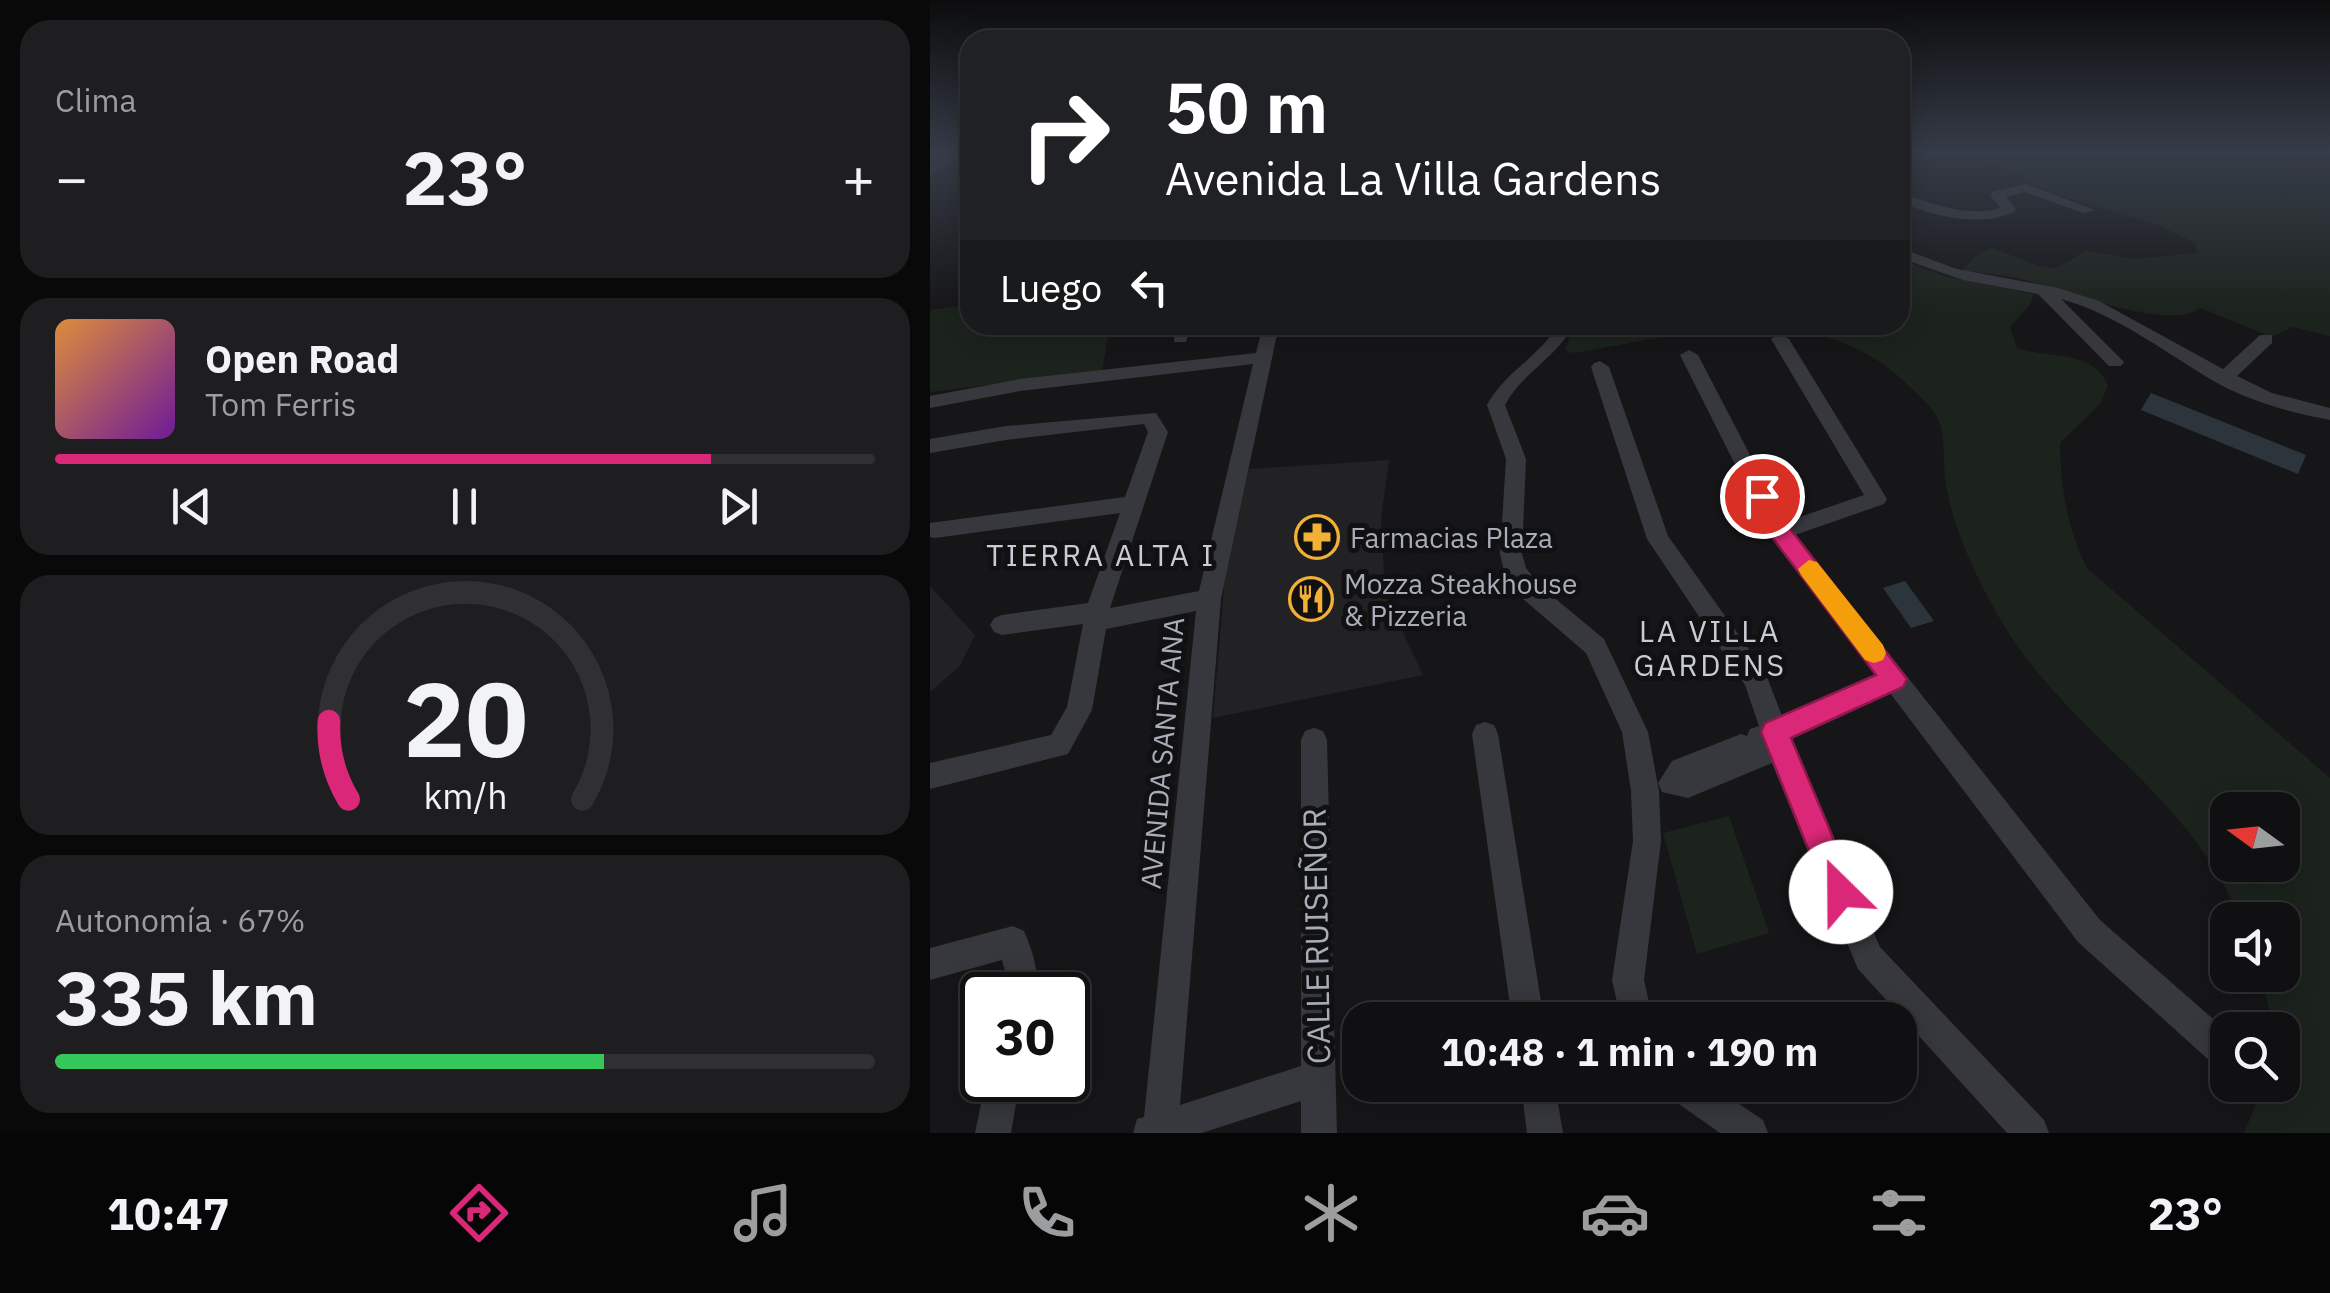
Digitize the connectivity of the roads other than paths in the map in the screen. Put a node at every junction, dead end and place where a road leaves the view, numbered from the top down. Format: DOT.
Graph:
graph roads {
  1 [pos="1927,206"];
  2 [pos="2006,206"];
  3 [pos="2076,206"];
  4 [pos="2088,210"];
  5 [pos="1910,257"];
  6 [pos="2046,293"];
  7 [pos="1269,335"];
  8 [pos="1561,335"];
  9 [pos="1780,339"];
  10 [pos="2266,340"];
  11 [pos="1689,355"];
  12 [pos="1266,357"];
  13 [pos="2116,362"];
  14 [pos="1600,367"];
  15 [pos="2222,379"];
  16 [pos="930,402"];
  17 [pos="2330,414"];
  18 [pos="930,446"];
  19 [pos="1132,504"];
  20 [pos="935,530"];
  21 [pos="1780,532"];
  22 [pos="1209,599"];
  23 [pos="1096,617"];
  24 [pos="1002,625"];
  25 [pos="1894,679"];
  26 [pos="1485,734"];
  27 [pos="1761,738"];
  28 [pos="1314,740"];
  29 [pos="930,776"];
  30 [pos="1658,787"];
  31 [pos="930,964"];
  32 [pos="1020,972"];
  33 [pos="1525,1002"];
  34 [pos="1633,1002"];
  35 [pos="2210,1038"];
  36 [pos="1318,1078"];
  37 [pos="998,1102"];
  38 [pos="1541,1102"];
  39 [pos="1705,1102"];
  40 [pos="1156,1132"];
  41 [pos="992,1133"];
  42 [pos="1319,1133"];
  43 [pos="1546,1133"];
  44 [pos="1750,1133"];
  45 [pos="2031,1133"];
  1 -- 2 [label="street"];
  3 -- 4 [label="street"];
  5 -- 6 [label="street"];
  6 -- 13 [label="street"];
  6 -- 15 [label="street"];
  7 -- 12 [label="street, AVENIDA SANTA ANA"];
  8 -- 30 [label="street"];
  9 -- 21 [label="street"];
  10 -- 15 [label="street"];
  11 -- 21 [label="street"];
  12 -- 16 [label="street"];
  12 -- 22 [label="street, AVENIDA SANTA ANA"];
  14 -- 27 [label="street"];
  15 -- 17 [label="street"];
  18 -- 19 [label="street"];
  19 -- 20 [label="street"];
  19 -- 23 [label="street"];
  21 -- 25 [label="street"];
  22 -- 23 [label="street"];
  22 -- 40 [label="street, AVENIDA SANTA ANA"];
  23 -- 24 [label="street"];
  23 -- 29 [label="street"];
  25 -- 27 [label="street"];
  25 -- 35 [label="street"];
  26 -- 33 [label="street"];
  27 -- 30 [label="street"];
  27 -- 45 [label="street"];
  28 -- 36 [label="street, CALLE RUISEÑOR"];
  30 -- 34 [label="street"];
  31 -- 32 [label="street"];
  36 -- 40 [label="street"];
  36 -- 42 [label="street, CALLE RUISEÑOR"];
  37 -- 41 [label="street"];
  38 -- 43 [label="street"];
  39 -- 44 [label="street"];
}
